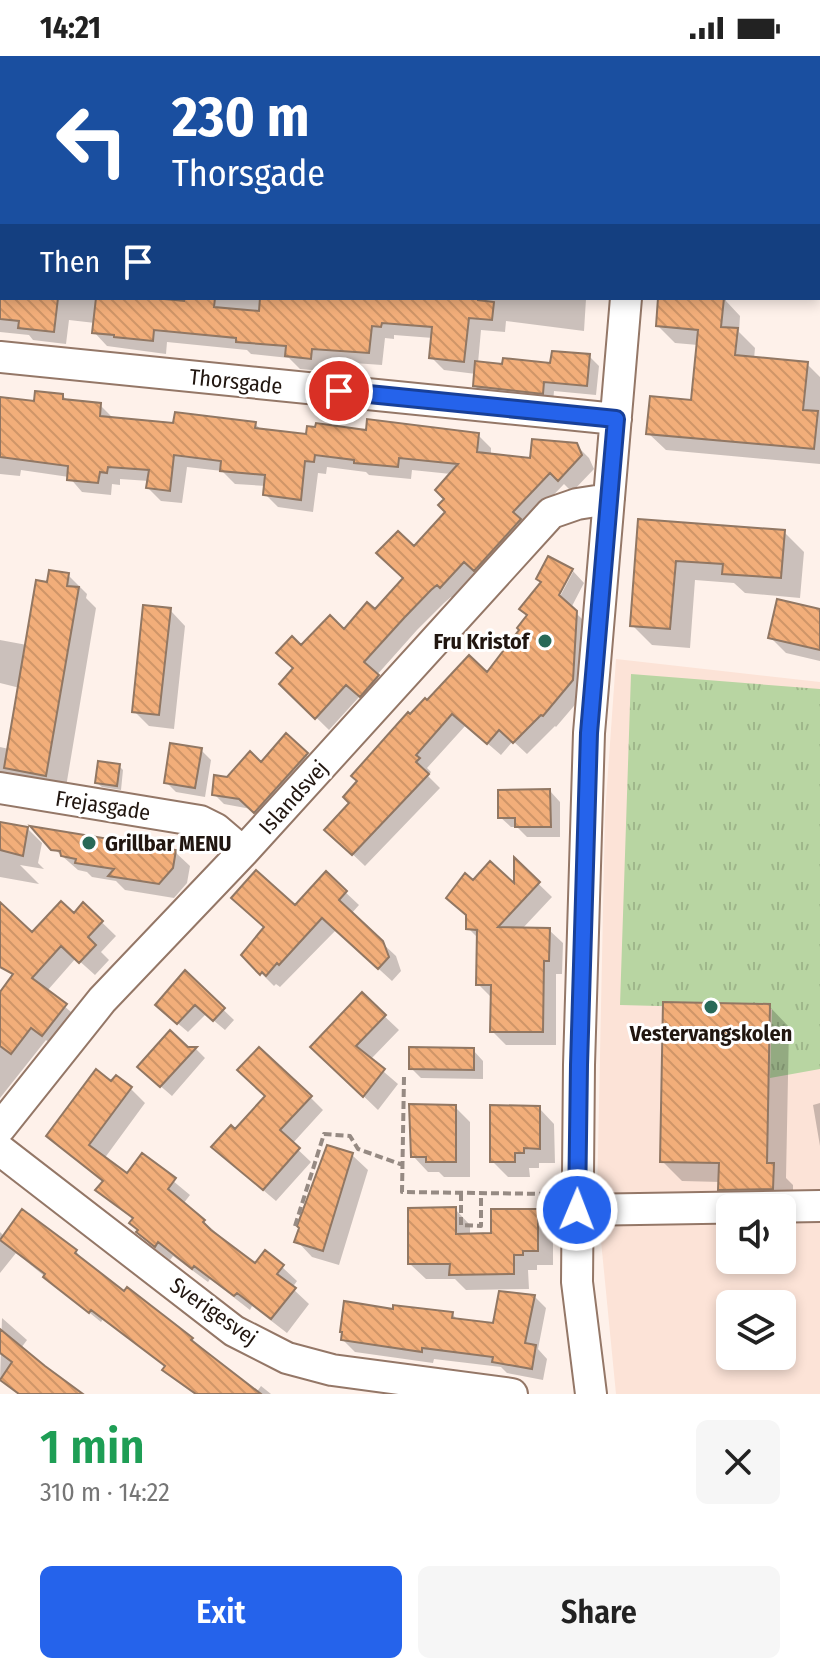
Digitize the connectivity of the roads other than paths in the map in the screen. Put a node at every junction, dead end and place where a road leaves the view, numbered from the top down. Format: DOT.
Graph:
graph roads {
  1 [pos="626,300"];
  2 [pos="0,357"];
  3 [pos="616,419"];
  4 [pos="609,499"];
  5 [pos="0,788"];
  6 [pos="243,852"];
  7 [pos="0,1128"];
  8 [pos="0,1150"];
  9 [pos="578,1202"];
  10 [pos="820,1206"];
  11 [pos="327,1382"];
  12 [pos="512,1394"];
  13 [pos="591,1394"];
  1 -- 3 [label="street"];
  2 -- 3 [label="street, Thorsgade"];
  3 -- 4 [label="street"];
  4 -- 6 [label="street, Islandsvej"];
  4 -- 9 [label="street"];
  5 -- 6 [label="street, Frejasgade"];
  6 -- 7 [label="street, Islandsvej"];
  8 -- 11 [label="street, Sverigesvej"];
  9 -- 10 [label="street"];
  9 -- 13 [label="street"];
  11 -- 12 [label="street, Sverigesvej"];
}
